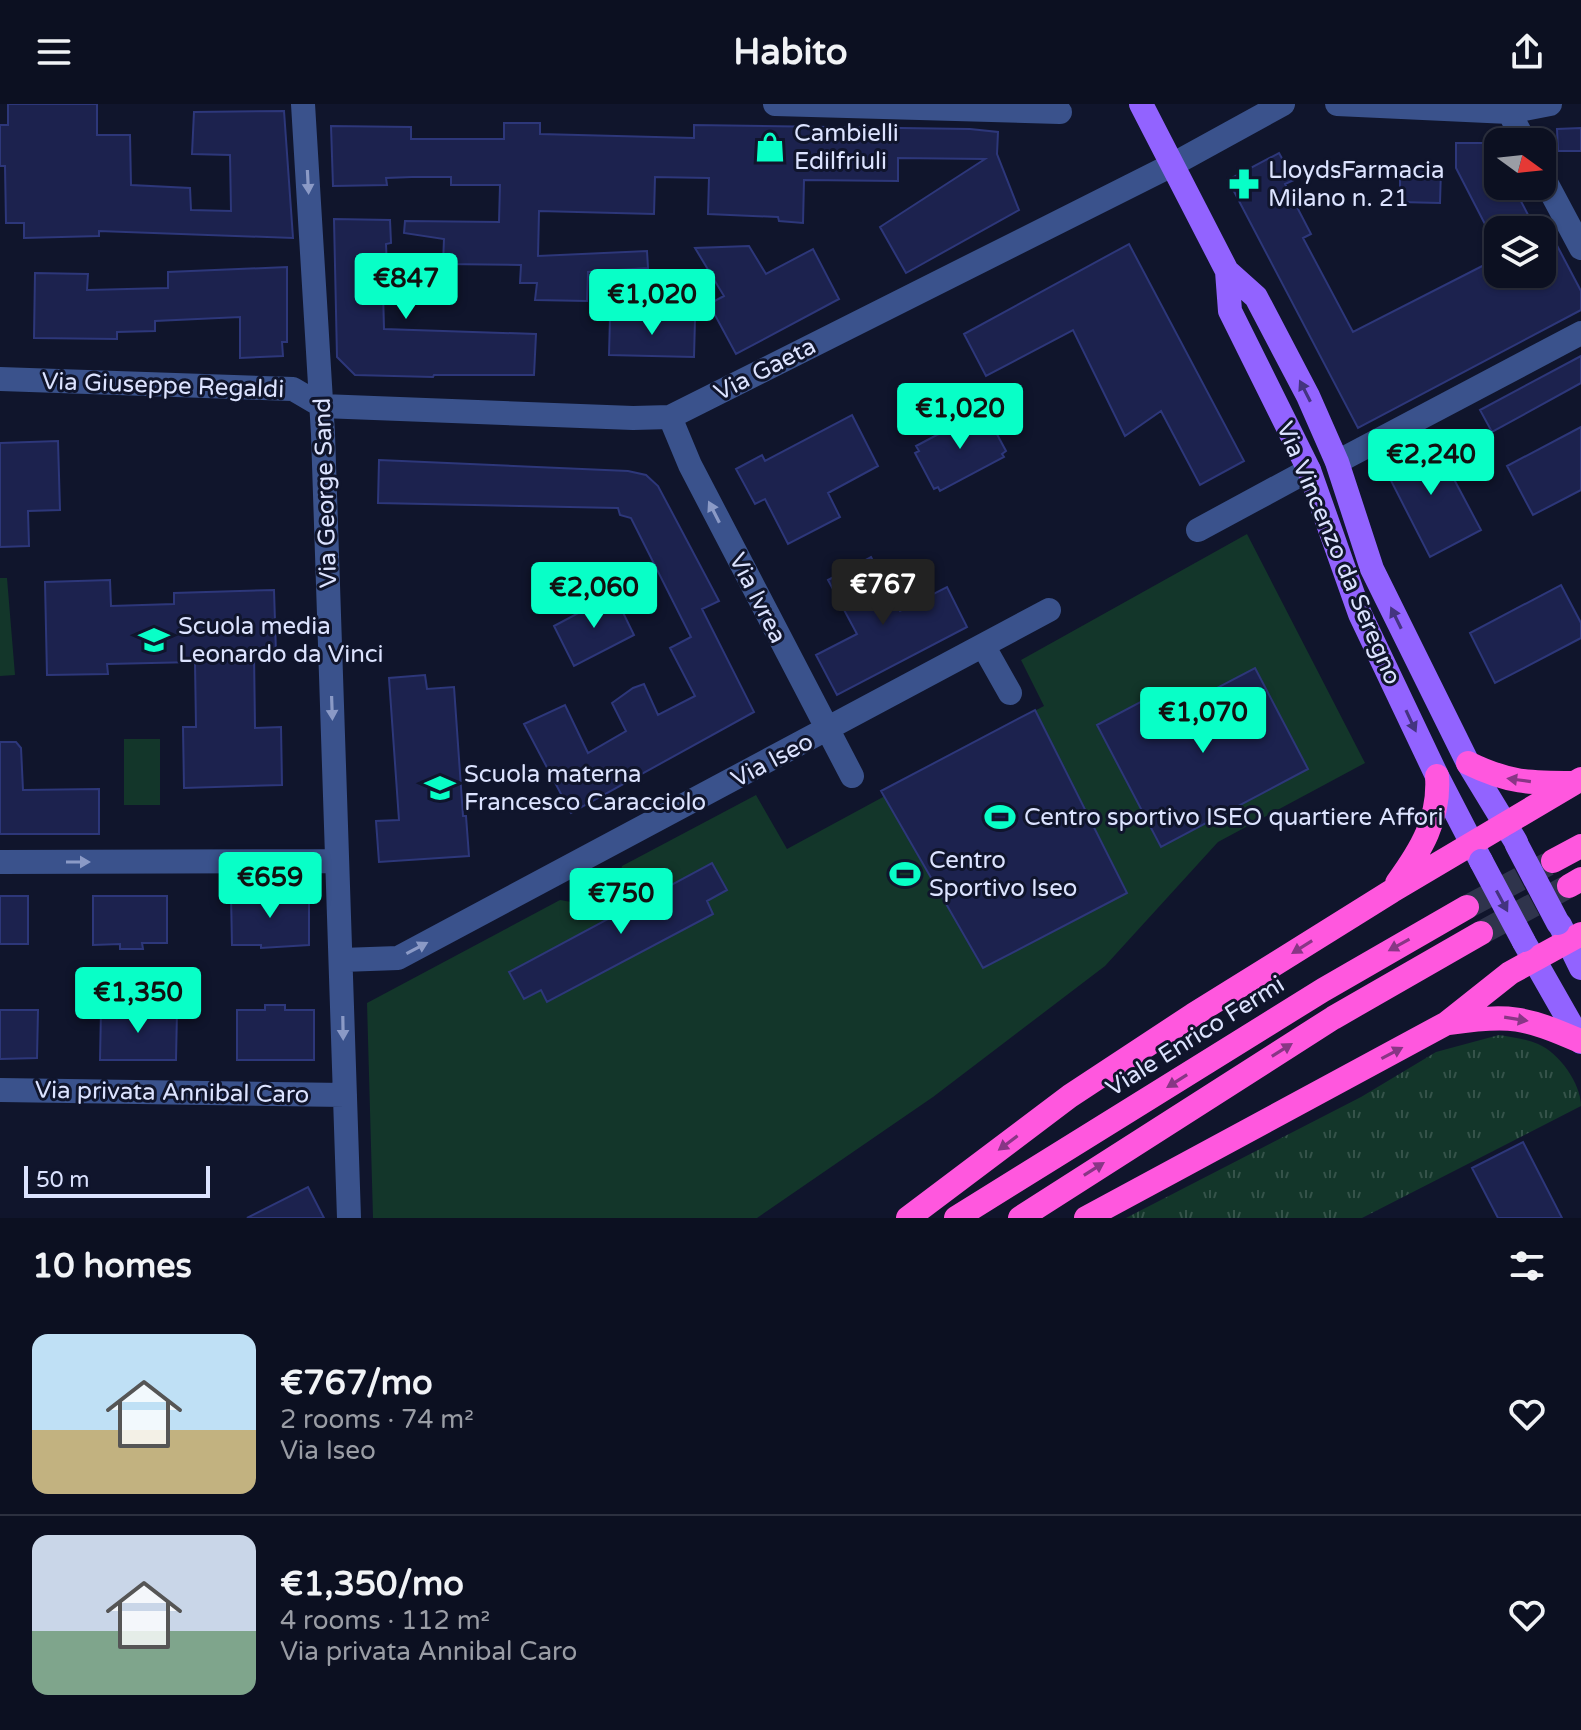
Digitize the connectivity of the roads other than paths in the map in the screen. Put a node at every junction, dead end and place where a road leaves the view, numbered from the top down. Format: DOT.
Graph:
graph roads {
  1 [pos="303,104"];
  2 [pos="775,104"];
  3 [pos="1141,104"];
  4 [pos="1283,104"];
  5 [pos="1337,104"];
  6 [pos="1550,104"];
  7 [pos="1060,112"];
  8 [pos="1509,112"];
  9 [pos="1518,128"];
  10 [pos="1172,165"];
  11 [pos="1555,200"];
  12 [pos="1581,248"];
  13 [pos="1227,271"];
  14 [pos="1581,333"];
  15 [pos="0,379"];
  16 [pos="322,406"];
  17 [pos="670,417"];
  18 [pos="1337,462"];
  19 [pos="1309,470"];
  20 [pos="1198,530"];
  21 [pos="1049,610"];
  22 [pos="984,647"];
  23 [pos="1010,693"];
  24 [pos="827,731"];
  25 [pos="1468,763"];
  26 [pos="852,776"];
  27 [pos="1437,776"];
  28 [pos="1577,781"];
  29 [pos="1512,835"];
  30 [pos="1581,846"];
  31 [pos="1476,853"];
  32 [pos="337,861"];
  33 [pos="1553,861"];
  34 [pos="0,862"];
  35 [pos="1392,891"];
  36 [pos="1467,907"];
  37 [pos="1481,933"];
  38 [pos="1569,933"];
  39 [pos="342,960"];
  40 [pos="1534,960"];
  41 [pos="1581,968"];
  42 [pos="1447,1023"];
  43 [pos="1581,1042"];
  44 [pos="0,1090"];
  45 [pos="345,1095"];
  46 [pos="349,1218"];
  47 [pos="908,1218"];
  48 [pos="956,1218"];
  49 [pos="1020,1218"];
  50 [pos="1086,1218"];
  1 -- 16 [label="street, Via George Sand, one-way"];
  2 -- 7 [label="street"];
  3 -- 10 [label="main road, Via Vincenzo da Seregno"];
  4 -- 10 [label="street, Via Gaeta"];
  5 -- 8 [label="street"];
  6 -- 8 [label="street"];
  8 -- 9 [label="street"];
  10 -- 13 [label="main road, Via Vincenzo da Seregno"];
  10 -- 17 [label="street, Via Gaeta"];
  11 -- 12 [label="street"];
  18 -- 13 [label="main road, Via Vincenzo da Seregno, one-way"];
  13 -- 19 [label="main road, Via Vincenzo da Seregno"];
  14 -- 18 [label="street"];
  15 -- 16 [label="street, Via Giuseppe Regaldi"];
  16 -- 17 [label="street, Via Gaeta"];
  16 -- 32 [label="street, Via George Sand, one-way"];
  24 -- 17 [label="street, Via Ivrea, one-way"];
  25 -- 18 [label="main road, Via Vincenzo da Seregno, one-way"];
  19 -- 20 [label="street"];
  19 -- 27 [label="main road, Via Vincenzo da Seregno, one-way"];
  21 -- 22 [label="street, Via Iseo"];
  22 -- 23 [label="street"];
  22 -- 24 [label="street, Via Iseo"];
  24 -- 26 [label="street, Via Ivrea"];
  39 -- 24 [label="street, Via Iseo, one-way"];
  28 -- 25 [label="highway, one-way"];
  25 -- 29 [label="main road, Via Vincenzo da Seregno"];
  27 -- 31 [label="main road, Via Vincenzo da Seregno"];
  27 -- 35 [label="highway"];
  28 -- 29 [label="highway"];
  29 -- 31 [label="highway"];
  29 -- 38 [label="main road, Via Vincenzo da Seregno, bridge"];
  30 -- 33 [label="highway"];
  31 -- 35 [label="highway"];
  31 -- 40 [label="main road, Via Vincenzo da Seregno, one-way, bridge"];
  34 -- 32 [label="street, one-way"];
  32 -- 39 [label="street, Via George Sand"];
  35 -- 47 [label="highway, one-way"];
  36 -- 48 [label="highway, Viale Enrico Fermi, one-way"];
  49 -- 37 [label="highway, one-way"];
  38 -- 40 [label="highway"];
  38 -- 41 [label="main road, Via Vincenzo da Seregno"];
  39 -- 45 [label="street, Via George Sand, one-way"];
  40 -- 42 [label="highway"];
  40 -- 43 [label="main road, Via Vincenzo da Seregno"];
  42 -- 43 [label="highway, one-way"];
  50 -- 42 [label="highway, one-way"];
  44 -- 45 [label="street, Via privata Annibal Caro"];
  45 -- 46 [label="street, Via George Sand"];
}
